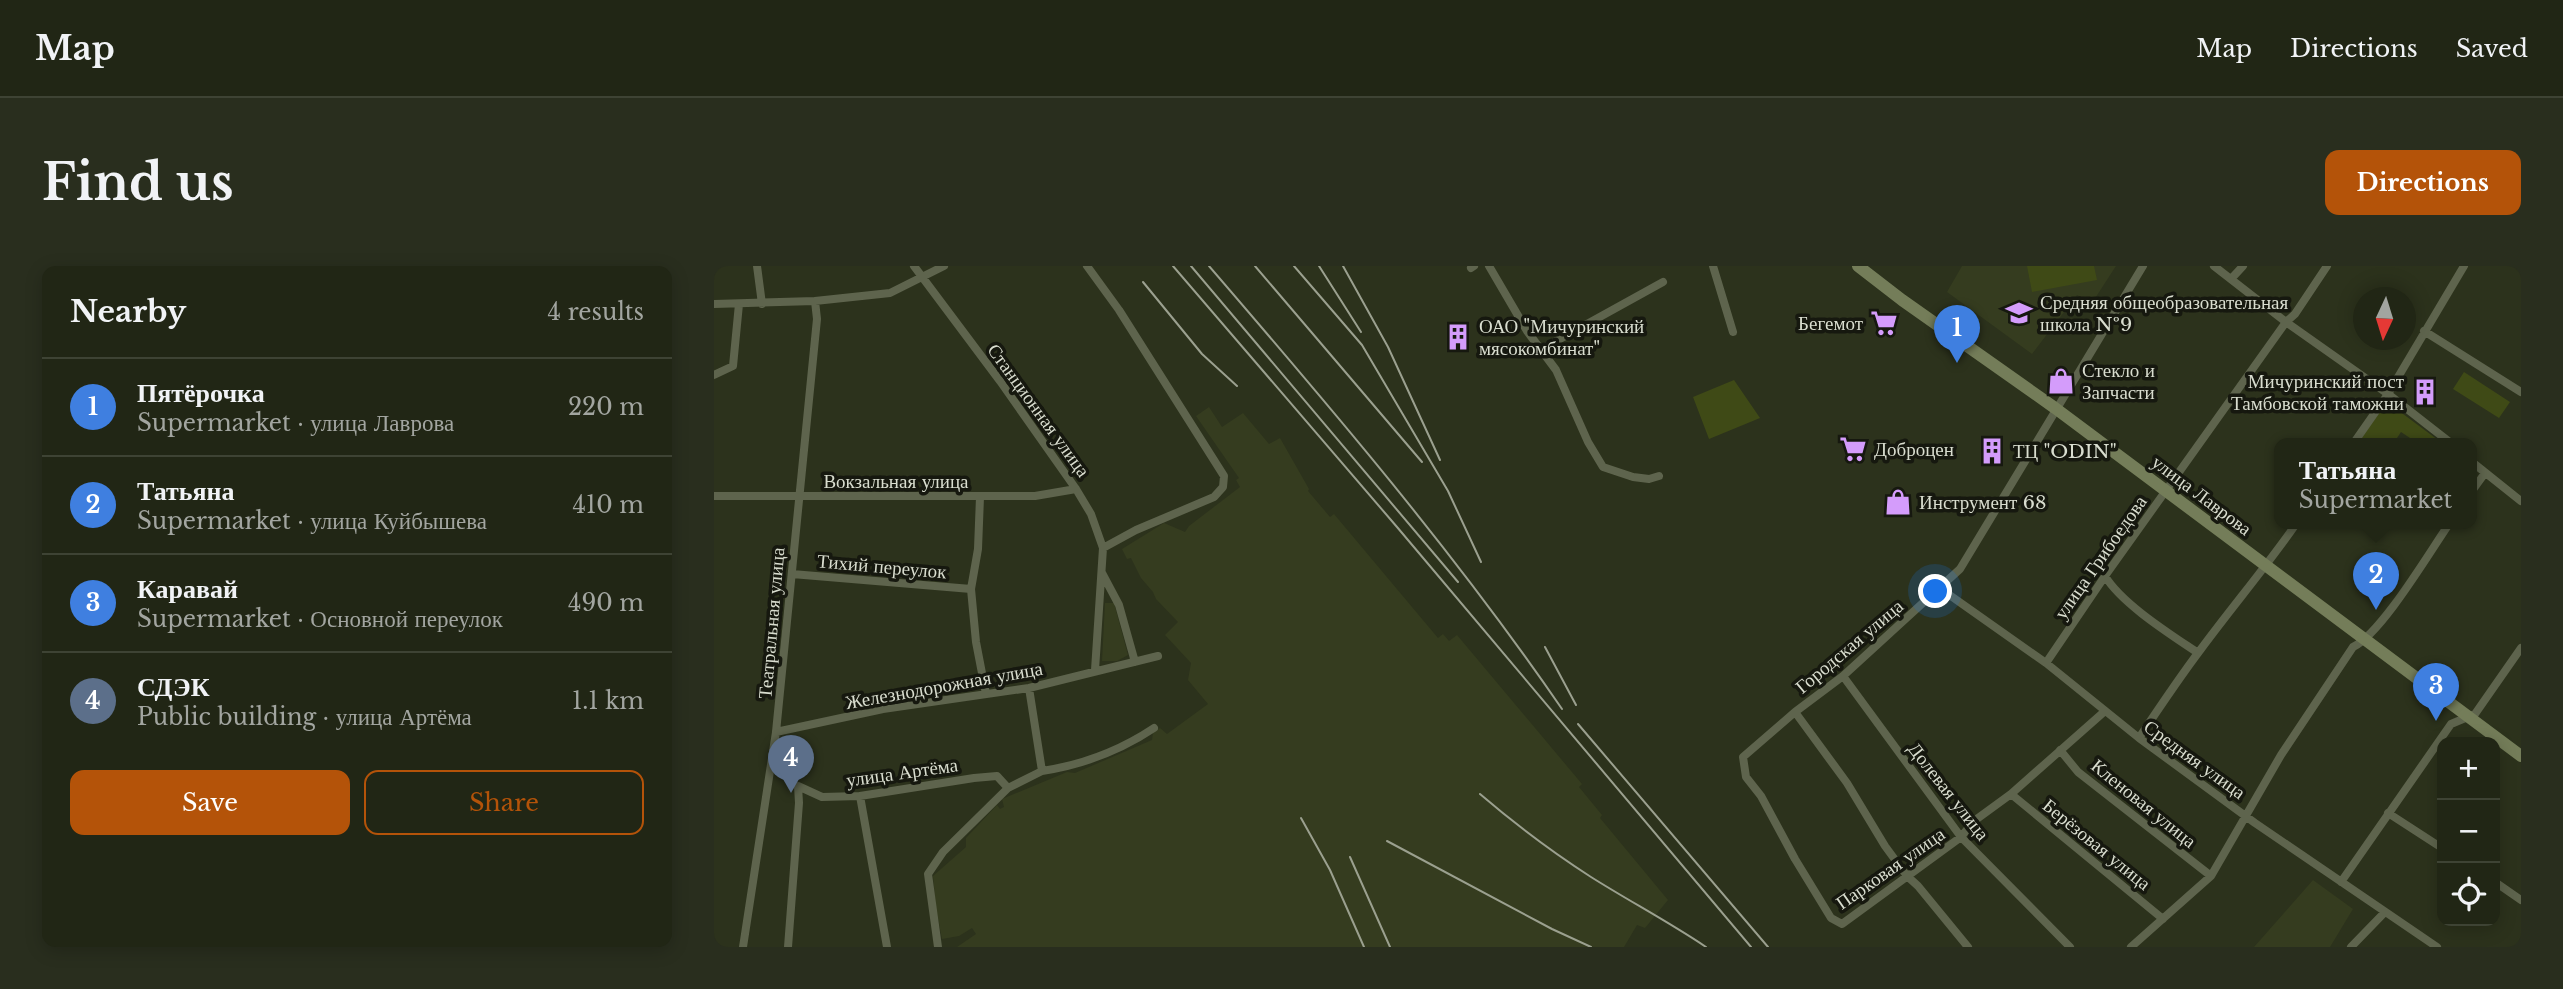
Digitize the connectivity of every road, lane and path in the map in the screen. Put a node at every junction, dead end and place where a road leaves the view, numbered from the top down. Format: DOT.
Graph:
graph roads {
  1 [pos="757,266"];
  2 [pos="914,266"];
  3 [pos="944,266"];
  4 [pos="1087,266"];
  5 [pos="1489,266"];
  6 [pos="1713,266"];
  7 [pos="1858,266"];
  8 [pos="2143,266"];
  9 [pos="2214,266"];
  10 [pos="2243,266"];
  11 [pos="2327,266"];
  12 [pos="2464,266"];
  13 [pos="922,278"];
  14 [pos="2231,279"];
  15 [pos="1664,282"];
  16 [pos="815,301"];
  17 [pos="714,304"];
  18 [pos="739,304"];
  19 [pos="762,304"];
  20 [pos="2286,322"];
  21 [pos="2424,331"];
  22 [pos="1733,332"];
  23 [pos="1540,349"];
  24 [pos="714,375"];
  25 [pos="2521,392"];
  26 [pos="2388,394"];
  27 [pos="2055,408"];
  28 [pos="2357,438"];
  29 [pos="2444,438"];
  30 [pos="2477,466"];
  31 [pos="2485,473"];
  32 [pos="1660,476"];
  33 [pos="2477,484"];
  34 [pos="1076,489"];
  35 [pos="2166,491"];
  36 [pos="799,495"];
  37 [pos="714,496"];
  38 [pos="980,497"];
  39 [pos="2521,501"];
  40 [pos="2293,529"];
  41 [pos="2446,529"];
  42 [pos="1103,548"];
  43 [pos="2266,567"];
  44 [pos="1102,573"];
  45 [pos="792,574"];
  46 [pos="2105,576"];
  47 [pos="971,589"];
  48 [pos="1941,589"];
  49 [pos="2365,642"];
  50 [pos="2521,648"];
  51 [pos="2198,653"];
  52 [pos="1158,656"];
  53 [pos="1135,662"];
  54 [pos="2046,663"];
  55 [pos="1095,670"];
  56 [pos="1843,676"];
  57 [pos="1029,688"];
  58 [pos="986,694"];
  59 [pos="2105,711"];
  60 [pos="1795,712"];
  61 [pos="2468,717"];
  62 [pos="1154,728"];
  63 [pos="776,732"];
  64 [pos="2139,738"];
  65 [pos="2060,750"];
  66 [pos="2521,756"];
  67 [pos="1743,757"];
  68 [pos="1042,771"];
  69 [pos="1008,788"];
  70 [pos="2011,794"];
  71 [pos="860,796"];
  72 [pos="2388,813"];
  73 [pos="2246,816"];
  74 [pos="1961,837"];
  75 [pos="2437,845"];
  76 [pos="1907,876"];
  77 [pos="2211,876"];
  78 [pos="2341,882"];
  79 [pos="2500,885"];
  80 [pos="2521,900"];
  81 [pos="2385,912"];
  82 [pos="2163,919"];
  83 [pos="743,947"];
  84 [pos="788,947"];
  85 [pos="887,947"];
  86 [pos="938,947"];
  87 [pos="1968,947"];
  88 [pos="2070,947"];
  89 [pos="2131,947"];
  90 [pos="2351,947"];
  91 [pos="2437,947"];
  1 -- 19 [label="street"];
  2 -- 13 [label="street, Станционная улица"];
  3 -- 13 [label="street"];
  4 -- 42 [label="street"];
  5 -- 23 [label="street"];
  6 -- 22 [label="street"];
  7 -- 27 [label="main road, улица Лаврова"];
  8 -- 27 [label="street, Городская улица"];
  9 -- 14 [label="street"];
  10 -- 14 [label="street"];
  11 -- 20 [label="street, улица Грибоедова"];
  12 -- 21 [label="street"];
  13 -- 16 [label="street"];
  13 -- 34 [label="street, Станционная улица"];
  14 -- 20 [label="street"];
  15 -- 23 [label="street"];
  16 -- 19 [label="street"];
  16 -- 36 [label="street, Театральная улица"];
  17 -- 18 [label="street"];
  18 -- 19 [label="street"];
  18 -- 24 [label="street"];
  20 -- 26 [label="street"];
  20 -- 35 [label="street, улица Грибоедова"];
  21 -- 25 [label="street"];
  21 -- 26 [label="street"];
  23 -- 32 [label="street"];
  26 -- 28 [label="street"];
  26 -- 29 [label="street"];
  27 -- 35 [label="main road, улица Лаврова"];
  27 -- 48 [label="street, Городская улица"];
  30 -- 31 [label="street"];
  31 -- 33 [label="street"];
  31 -- 39 [label="street"];
  34 -- 38 [label="street, Вокзальная улица"];
  34 -- 42 [label="street, Станционная улица"];
  35 -- 43 [label="main road, улица Лаврова"];
  35 -- 46 [label="street, улица Грибоедова"];
  36 -- 37 [label="street, Вокзальная улица"];
  36 -- 38 [label="street, Вокзальная улица"];
  36 -- 45 [label="street, Театральная улица"];
  38 -- 47 [label="street"];
  40 -- 43 [label="street"];
  41 -- 49 [label="street"];
  42 -- 44 [label="street, Станционная улица"];
  43 -- 49 [label="main road, улица Лаврова"];
  43 -- 51 [label="street"];
  44 -- 53 [label="street"];
  44 -- 55 [label="street, Станционная улица"];
  45 -- 47 [label="street, Тихий переулок"];
  45 -- 63 [label="street, Театральная улица"];
  46 -- 51 [label="street"];
  46 -- 54 [label="street, улица Грибоедова"];
  47 -- 58 [label="street"];
  48 -- 54 [label="street, Средняя улица"];
  48 -- 56 [label="street, Городская улица"];
  49 -- 61 [label="main road, улица Лаврова"];
  49 -- 73 [label="street"];
  50 -- 61 [label="street"];
  51 -- 64 [label="street"];
  52 -- 53 [label="street, Железнодорожная улица"];
  53 -- 55 [label="street, Железнодорожная улица"];
  54 -- 59 [label="street, Средняя улица"];
  55 -- 57 [label="street, Железнодорожная улица"];
  56 -- 60 [label="street, Городская улица"];
  56 -- 74 [label="street, Долевая улица"];
  57 -- 58 [label="street, Железнодорожная улица"];
  57 -- 68 [label="street"];
  58 -- 63 [label="street, Железнодорожная улица"];
  59 -- 64 [label="street, Средняя улица"];
  59 -- 65 [label="street, Парковая улица"];
  60 -- 67 [label="street, Городская улица"];
  60 -- 76 [label="street"];
  61 -- 66 [label="main road, улица Лаврова"];
  61 -- 72 [label="street"];
  62 -- 68 [label="street"];
  63 -- 83 [label="street, Театральная улица"];
  64 -- 73 [label="street, Средняя улица"];
  65 -- 70 [label="street, Парковая улица"];
  65 -- 77 [label="street, Кленовая улица"];
  67 -- 76 [label="street, Парковая улица"];
  68 -- 69 [label="street"];
  69 -- 71 [label="street, улица Артёма"];
  69 -- 86 [label="street"];
  70 -- 74 [label="street, Парковая улица"];
  70 -- 82 [label="street, Берёзовая улица"];
  71 -- 84 [label="street, улица Артёма"];
  71 -- 85 [label="street"];
  72 -- 75 [label="street"];
  72 -- 78 [label="street"];
  73 -- 77 [label="street"];
  73 -- 78 [label="street, Средняя улица"];
  74 -- 76 [label="street, Парковая улица"];
  74 -- 88 [label="street, Долевая улица"];
  76 -- 87 [label="street"];
  77 -- 82 [label="street"];
  78 -- 81 [label="street, Средняя улица"];
  79 -- 80 [label="street"];
  81 -- 90 [label="street"];
  81 -- 91 [label="street, Средняя улица"];
  82 -- 89 [label="street"];
}
